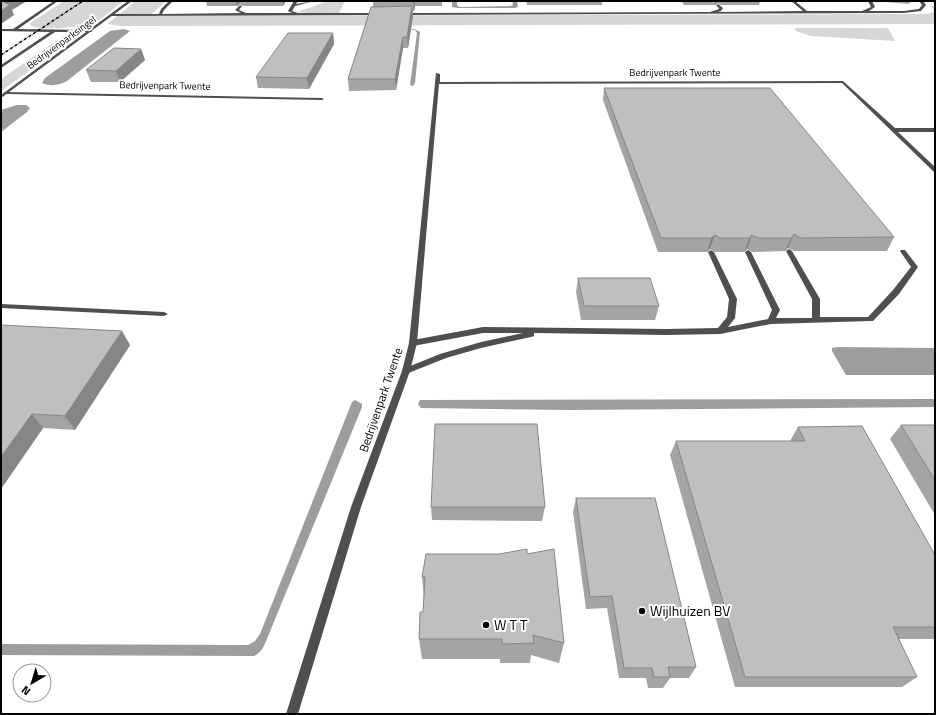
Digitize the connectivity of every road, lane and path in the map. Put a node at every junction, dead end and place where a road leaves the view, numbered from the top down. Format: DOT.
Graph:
graph roads {
  1 [pos="56,1"];
  2 [pos="130,1"];
  3 [pos="171,1"];
  4 [pos="296,1"];
  5 [pos="312,1"];
  6 [pos="793,1"];
  7 [pos="870,1"];
  8 [pos="921,1"];
  9 [pos="718,5"];
  10 [pos="240,6"];
  11 [pos="292,6"];
  12 [pos="560,8"];
  13 [pos="404,10"];
  14 [pos="290,11"];
  15 [pos="806,12"];
  16 [pos="858,12"];
  17 [pos="704,13"];
  18 [pos="388,14"];
  19 [pos="534,14"];
  20 [pos="112,15"];
  21 [pos="160,15"];
  22 [pos="248,15"];
  23 [pos="268,15"];
  24 [pos="302,15"];
  25 [pos="1,30"];
  26 [pos="14,30"];
  27 [pos="54,31"];
  28 [pos="91,31"];
  29 [pos="1,67"];
  30 [pos="7,93"];
  31 [pos="1,97"];
  32 [pos="322,99"];
  33 [pos="893,130"];
  34 [pos="935,130"];
  35 [pos="935,170"];
  36 [pos="903,251"];
  37 [pos="711,252"];
  38 [pos="748,252"];
  39 [pos="789,252"];
  40 [pos="1,306"];
  41 [pos="164,314"];
  42 [pos="816,320"];
  43 [pos="771,321"];
  44 [pos="545,331"];
  45 [pos="720,331"];
  46 [pos="413,343"];
  47 [pos="406,371"];
  48 [pos="292,714"];
  1 -- 26 [label="street"];
  2 -- 20 [label="street, Bedrijvenparksingel"];
  3 -- 21 [label="street"];
  4 -- 11 [label="street"];
  5 -- 11 [label="street"];
  6 -- 15 [label="street"];
  7 -- 16 [label="street"];
  8 -- 16 [label="street"];
  9 -- 17 [label="street"];
  10 -- 22 [label="street"];
  11 -- 14 [label="street"];
  12 -- 19 [label="street"];
  13 -- 19 [label="street"];
  14 -- 23 [label="street"];
  14 -- 24 [label="street"];
  15 -- 16 [label="street"];
  15 -- 17 [label="street"];
  17 -- 19 [label="street"];
  18 -- 24 [label="street"];
  20 -- 21 [label="street"];
  20 -- 28 [label="street, Bedrijvenparksingel"];
  21 -- 22 [label="street"];
  22 -- 23 [label="street"];
  23 -- 24 [label="street"];
  25 -- 26 [label="street"];
  26 -- 27 [label="street"];
  27 -- 28 [label="street"];
  27 -- 29 [label="street"];
  28 -- 30 [label="street, Bedrijvenparksingel"];
  30 -- 31 [label="street, Bedrijvenparksingel"];
  30 -- 32 [label="street, Bedrijvenpark Twente"];
  33 -- 34 [label="street"];
  33 -- 35 [label="street, Bedrijvenpark Twente"];
  33 -- 46 [label="street, Bedrijvenpark Twente"];
  36 -- 42 [label="street"];
  37 -- 45 [label="street"];
  38 -- 43 [label="street"];
  39 -- 42 [label="street"];
  40 -- 41 [label="street"];
  42 -- 43 [label="street"];
  43 -- 45 [label="street"];
  44 -- 45 [label="street"];
  44 -- 46 [label="street"];
  44 -- 47 [label="street"];
  46 -- 47 [label="street, Bedrijvenpark Twente"];
  47 -- 48 [label="street, Bedrijvenpark Twente"];
}
